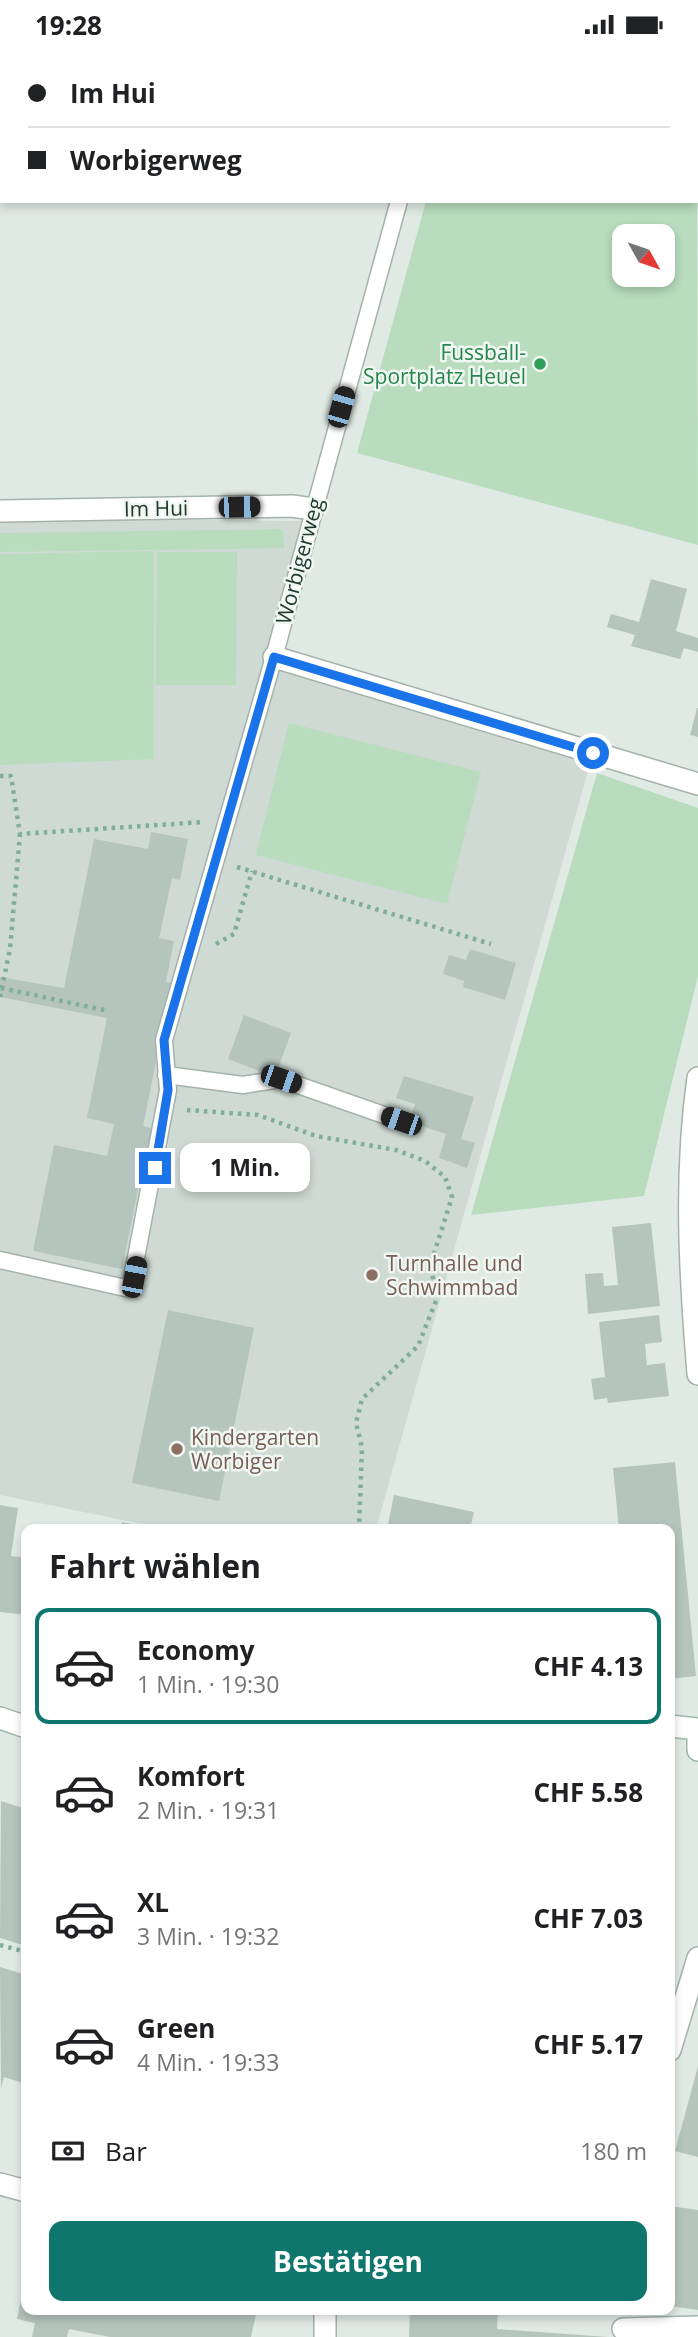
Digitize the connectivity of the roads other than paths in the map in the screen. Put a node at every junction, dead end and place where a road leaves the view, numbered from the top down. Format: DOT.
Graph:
graph roads {
  1 [pos="398,203"];
  2 [pos="313,509"];
  3 [pos="0,511"];
  4 [pos="274,657"];
  5 [pos="698,784"];
  6 [pos="166,1075"];
  7 [pos="698,1078"];
  8 [pos="401,1121"];
  9 [pos="0,1260"];
  10 [pos="698,1374"];
  11 [pos="0,1718"];
  12 [pos="21,1725"];
  13 [pos="675,1727"];
  14 [pos="698,1731"];
  15 [pos="698,1750"];
  16 [pos="698,1958"];
  17 [pos="675,2034"];
  18 [pos="0,2184"];
  19 [pos="21,2190"];
  20 [pos="325,2315"];
  21 [pos="622,2325"];
  22 [pos="698,2327"];
  23 [pos="325,2337"];
  1 -- 2 [label="lane, Worbigerweg"];
  2 -- 3 [label="street, Im Hui"];
  2 -- 4 [label="lane, Worbigerweg"];
  4 -- 5 [label="street"];
  4 -- 6 [label="lane, Worbigerweg"];
  6 -- 8 [label="lane"];
  6 -- 9 [label="lane, Worbigerweg"];
  7 -- 10 [label="street"];
  11 -- 12 [label="street"];
  13 -- 14 [label="street"];
  14 -- 15 [label="street"];
  16 -- 17 [label="street"];
  18 -- 19 [label="street"];
  20 -- 23 [label="street"];
  21 -- 22 [label="street"];
}
